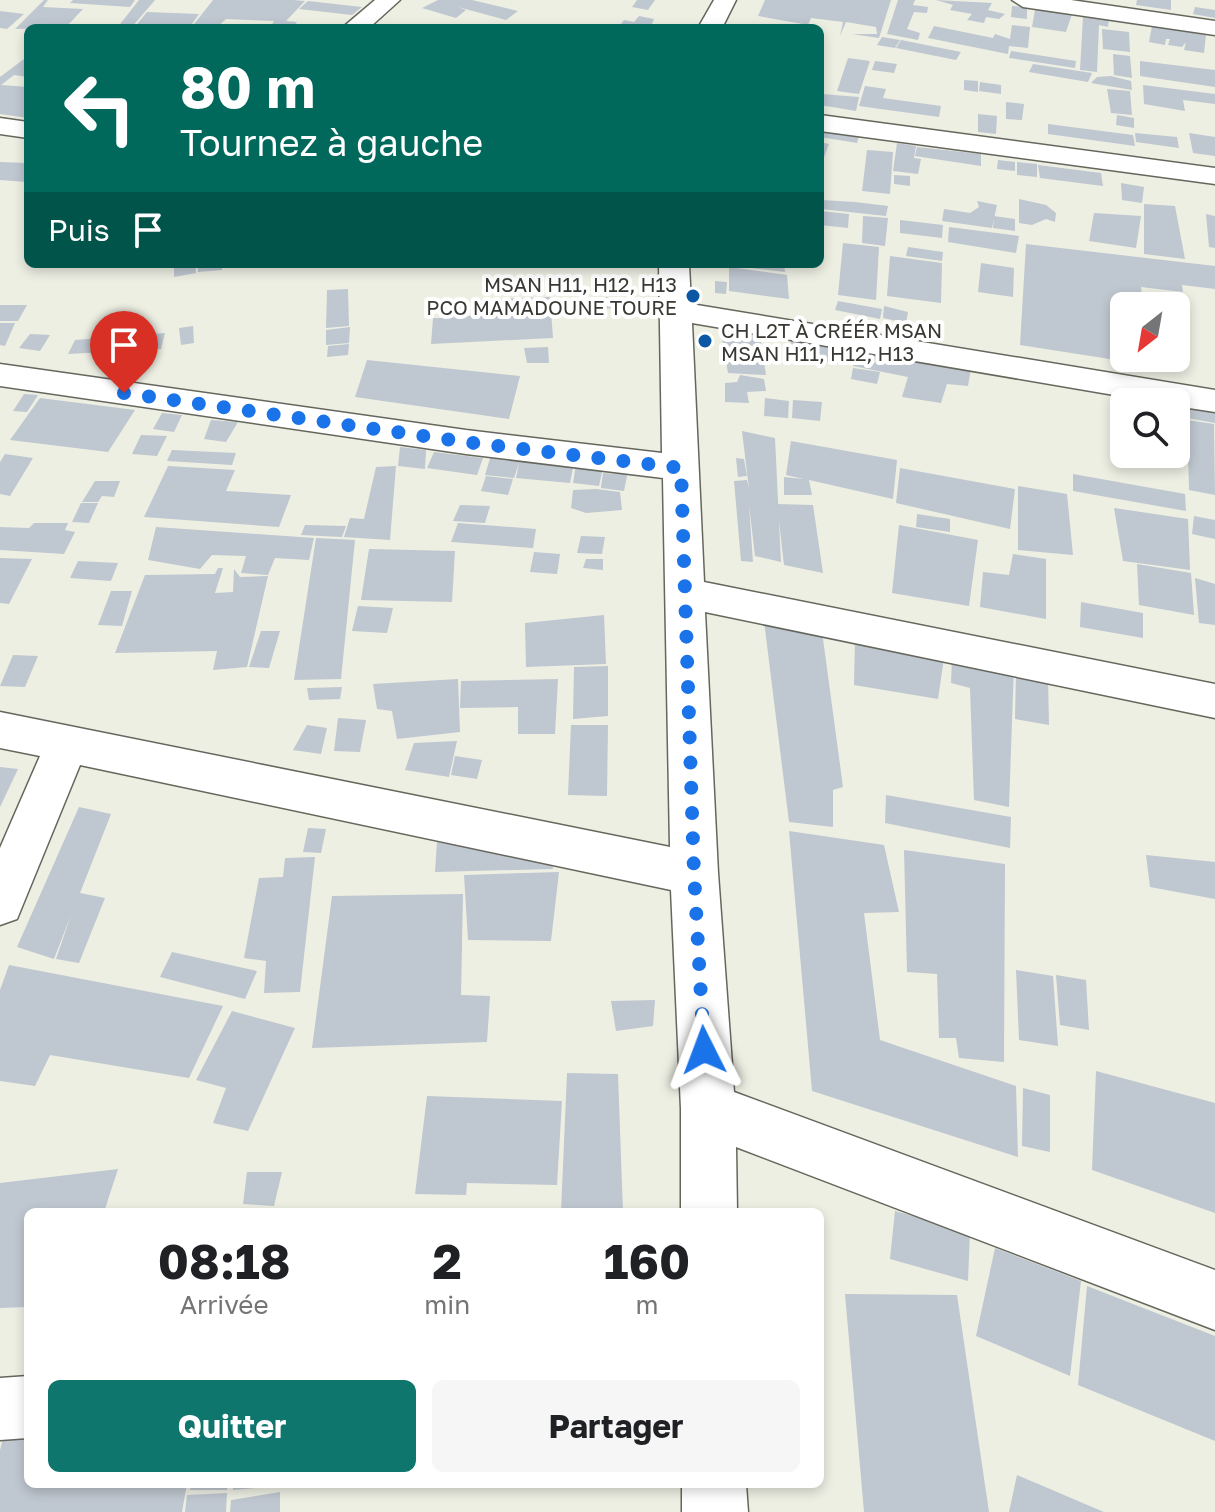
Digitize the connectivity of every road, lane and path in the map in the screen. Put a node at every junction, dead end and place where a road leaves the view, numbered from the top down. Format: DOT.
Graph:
graph roads {
  1 [pos="381,0"];
  2 [pos="389,0"];
  3 [pos="725,0"];
  4 [pos="1023,0"];
  5 [pos="359,24"];
  6 [pos="712,24"];
  7 [pos="1215,28"];
  8 [pos="824,124"];
  9 [pos="0,126"];
  10 [pos="24,129"];
  11 [pos="1215,176"];
  12 [pos="674,268"];
  13 [pos="676,311"];
  14 [pos="0,375"];
  15 [pos="1215,401"];
  16 [pos="681,468"];
  17 [pos="685,593"];
  18 [pos="1215,701"];
  19 [pos="0,730"];
  20 [pos="67,744"];
  21 [pos="694,873"];
  22 [pos="0,903"];
  23 [pos="708,1109"];
  24 [pos="709,1208"];
  25 [pos="1215,1300"];
  26 [pos="24,1407"];
  27 [pos="0,1409"];
  28 [pos="714,1488"];
  29 [pos="715,1512"];
  1 -- 2 [label="street"];
  2 -- 5 [label="street"];
  3 -- 6 [label="street"];
  4 -- 7 [label="street"];
  8 -- 11 [label="street"];
  9 -- 10 [label="street"];
  12 -- 13 [label="street"];
  13 -- 15 [label="street"];
  13 -- 16 [label="street"];
  14 -- 16 [label="street"];
  16 -- 17 [label="street"];
  17 -- 18 [label="street"];
  17 -- 21 [label="street"];
  19 -- 20 [label="street"];
  20 -- 21 [label="street"];
  20 -- 22 [label="street"];
  21 -- 23 [label="street"];
  23 -- 24 [label="street"];
  23 -- 25 [label="street"];
  26 -- 27 [label="street"];
  28 -- 29 [label="street"];
}
